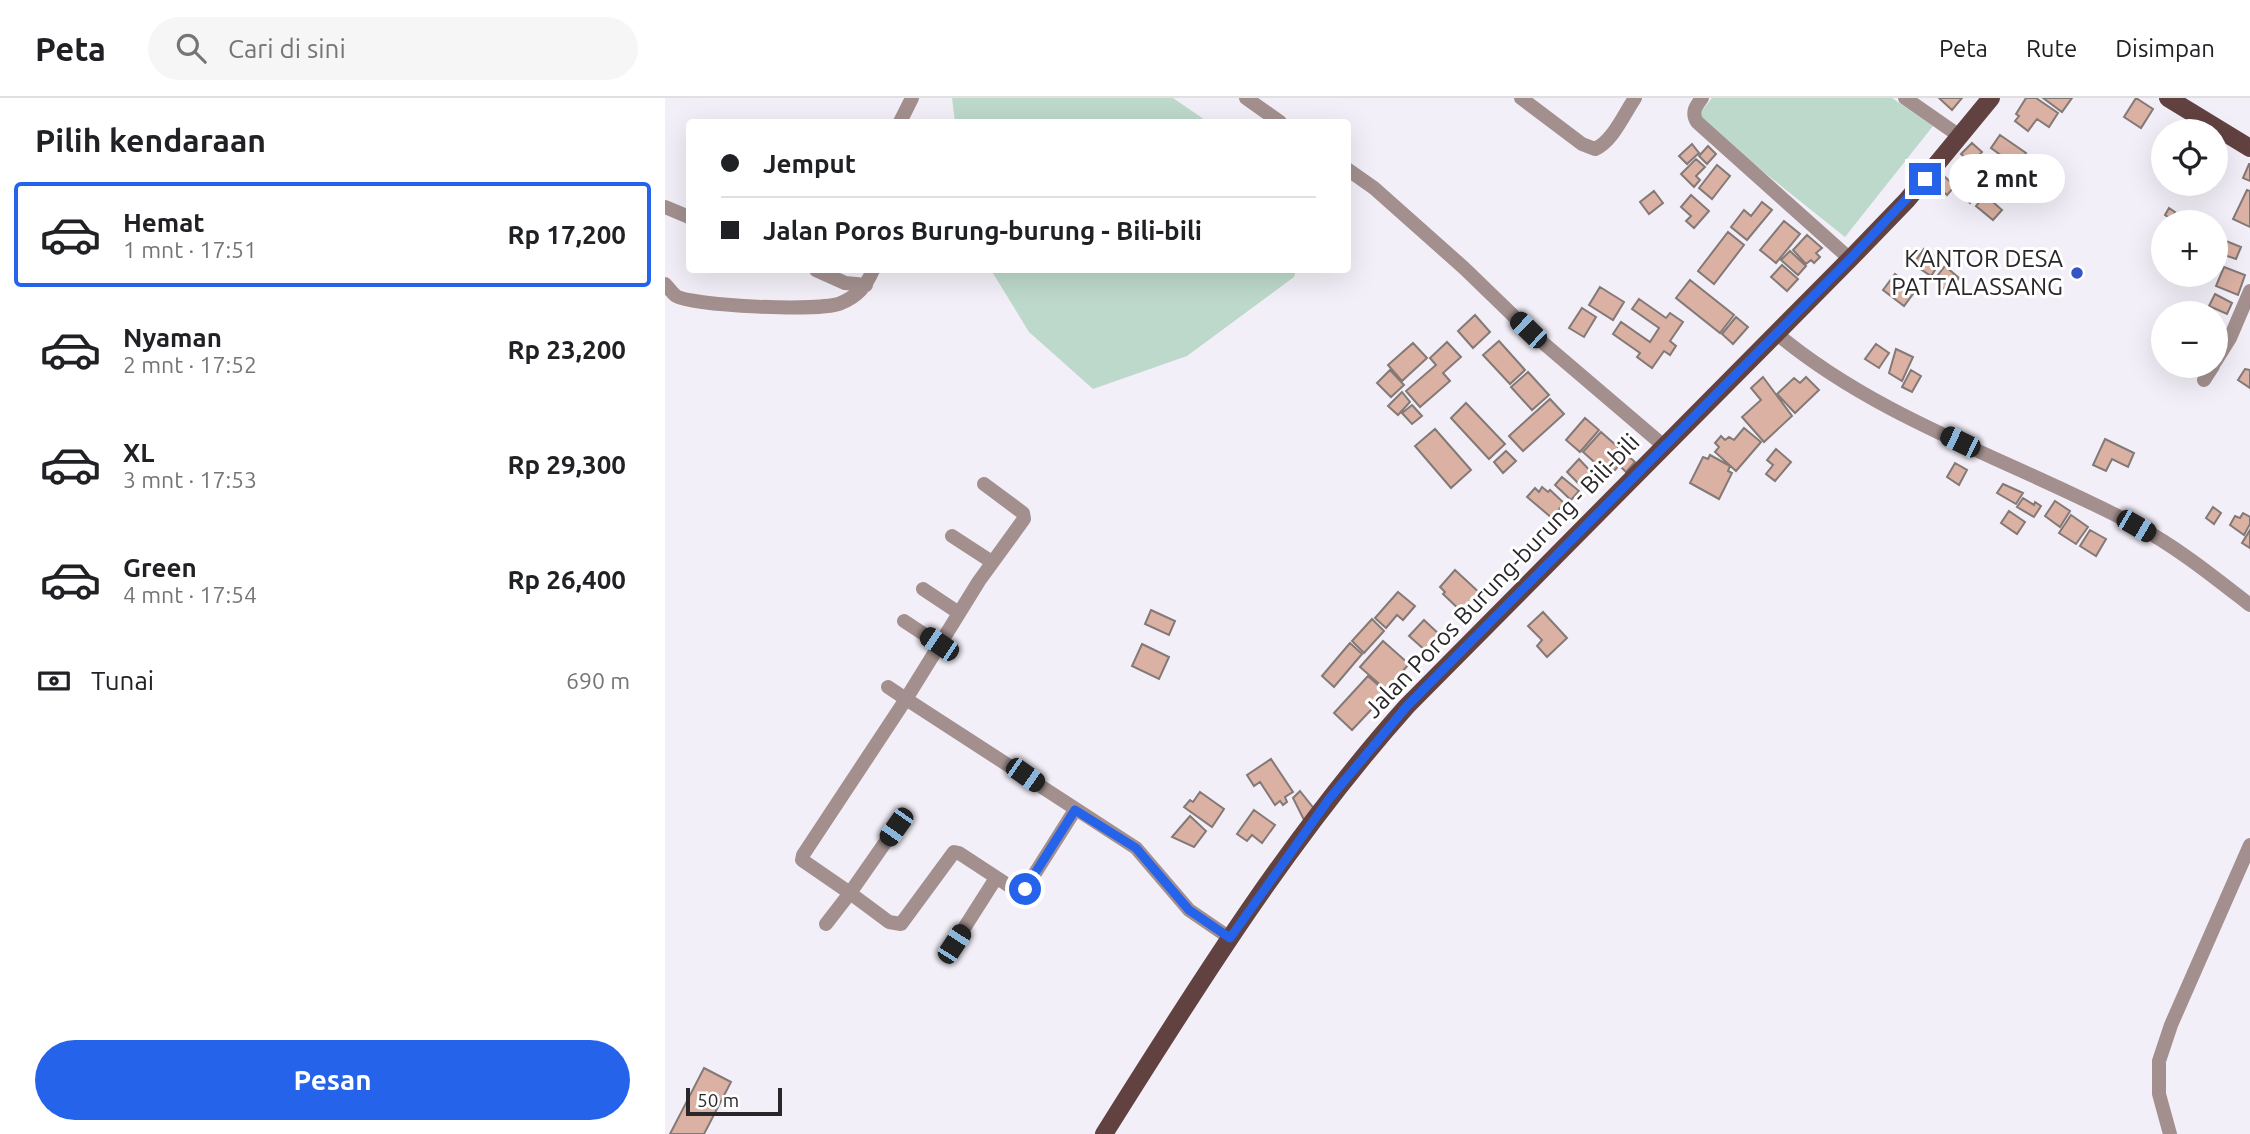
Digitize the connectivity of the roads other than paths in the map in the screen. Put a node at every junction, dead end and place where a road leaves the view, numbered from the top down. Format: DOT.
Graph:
graph roads {
  1 [pos="912,98"];
  2 [pos="1247,98"];
  3 [pos="1521,98"];
  4 [pos="1702,98"];
  5 [pos="1905,98"];
  6 [pos="1991,98"];
  7 [pos="2168,98"];
  8 [pos="1628,100"];
  9 [pos="902,119"];
  10 [pos="1276,119"];
  11 [pos="1961,137"];
  12 [pos="2250,148"];
  13 [pos="1351,172"];
  14 [pos="665,207"];
  15 [pos="686,216"];
  16 [pos="1850,259"];
  17 [pos="823,273"];
  18 [pos="872,273"];
  19 [pos="665,284"];
  20 [pos="866,285"];
  21 [pos="2250,291"];
  22 [pos="1776,333"];
  23 [pos="2228,341"];
  24 [pos="1664,446"];
  25 [pos="984,484"];
  26 [pos="953,536"];
  27 [pos="992,562"];
  28 [pos="923,589"];
  29 [pos="2250,605"];
  30 [pos="958,613"];
  31 [pos="904,621"];
  32 [pos="939,644"];
  33 [pos="888,687"];
  34 [pos="905,699"];
  35 [pos="1075,810"];
  36 [pos="896,827"];
  37 [pos="2250,845"];
  38 [pos="996,878"];
  39 [pos="850,893"];
  40 [pos="826,924"];
  41 [pos="1230,938"];
  42 [pos="954,944"];
  43 [pos="1104,1134"];
  44 [pos="2170,1134"];
  1 -- 9 [label="street"];
  2 -- 10 [label="street"];
  3 -- 8 [label="street"];
  4 -- 16 [label="street"];
  5 -- 11 [label="street"];
  6 -- 11 [label="main road, Jalan Poros Burung-burung - Bili-bili"];
  7 -- 12 [label="main road"];
  11 -- 16 [label="main road, Jalan Poros Burung-burung - Bili-bili"];
  13 -- 24 [label="street"];
  14 -- 15 [label="street"];
  16 -- 22 [label="main road, Jalan Poros Burung-burung - Bili-bili"];
  17 -- 20 [label="street"];
  18 -- 20 [label="street"];
  19 -- 20 [label="street"];
  21 -- 23 [label="street"];
  22 -- 24 [label="main road, Jalan Poros Burung-burung - Bili-bili"];
  22 -- 29 [label="street"];
  24 -- 41 [label="main road, Jalan Poros Burung-burung - Bili-bili"];
  25 -- 27 [label="street"];
  26 -- 27 [label="street"];
  27 -- 30 [label="street"];
  28 -- 30 [label="street"];
  30 -- 32 [label="street"];
  31 -- 32 [label="street"];
  32 -- 34 [label="street"];
  33 -- 34 [label="street"];
  34 -- 35 [label="street"];
  34 -- 39 [label="street"];
  35 -- 38 [label="street"];
  35 -- 41 [label="street"];
  36 -- 39 [label="street"];
  37 -- 44 [label="street"];
  38 -- 39 [label="street"];
  38 -- 42 [label="street"];
  39 -- 40 [label="street"];
  41 -- 43 [label="main road, Jalan Poros Burung-burung - Bili-bili"];
}
